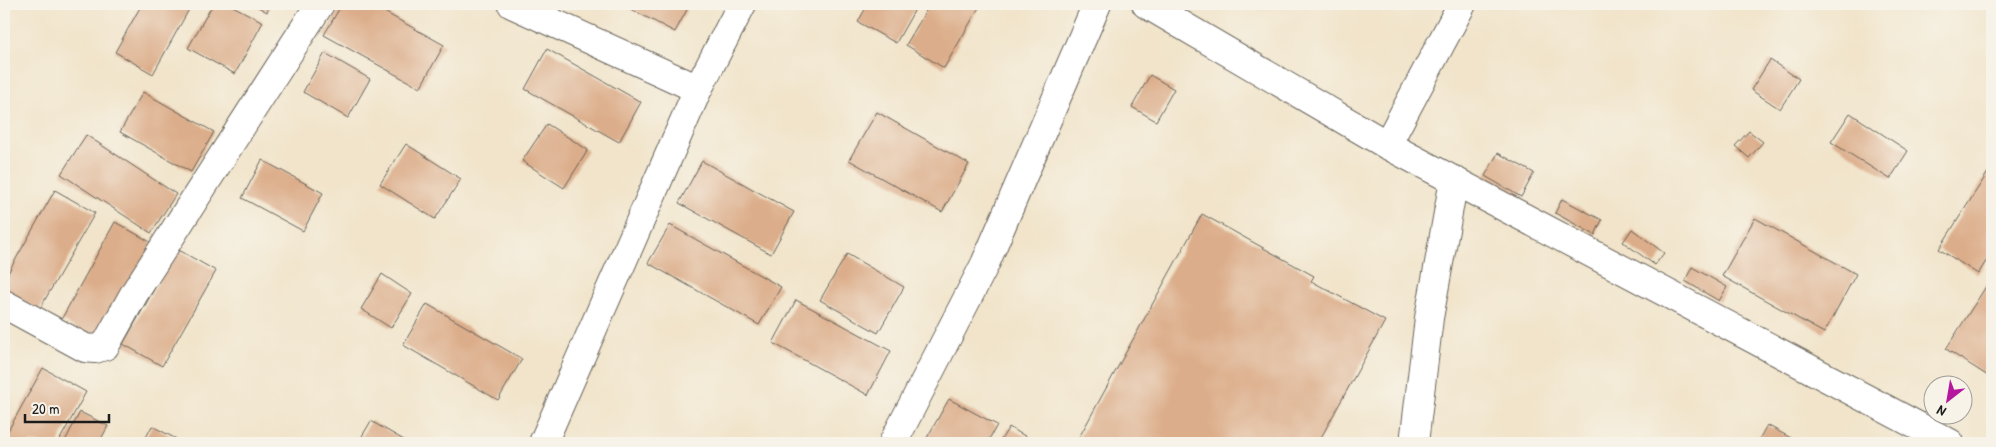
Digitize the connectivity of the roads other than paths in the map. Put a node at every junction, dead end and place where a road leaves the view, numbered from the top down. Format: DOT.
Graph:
graph roads {
  1 [pos="320,4"];
  2 [pos="512,4"];
  3 [pos="742,4"];
  4 [pos="1097,4"];
  5 [pos="1146,4"];
  6 [pos="1462,4"];
  7 [pos="698,89"];
  8 [pos="1387,145"];
  9 [pos="1454,180"];
  10 [pos="4,304"];
  11 [pos="543,443"];
  12 [pos="893,443"];
  13 [pos="1414,443"];
  14 [pos="1950,443"];
  1 -- 10 [label="street"];
  2 -- 7 [label="street"];
  3 -- 7 [label="street"];
  4 -- 12 [label="street"];
  5 -- 8 [label="street"];
  6 -- 8 [label="street"];
  7 -- 11 [label="street"];
  8 -- 9 [label="street"];
  9 -- 13 [label="street"];
  9 -- 14 [label="street"];
}
